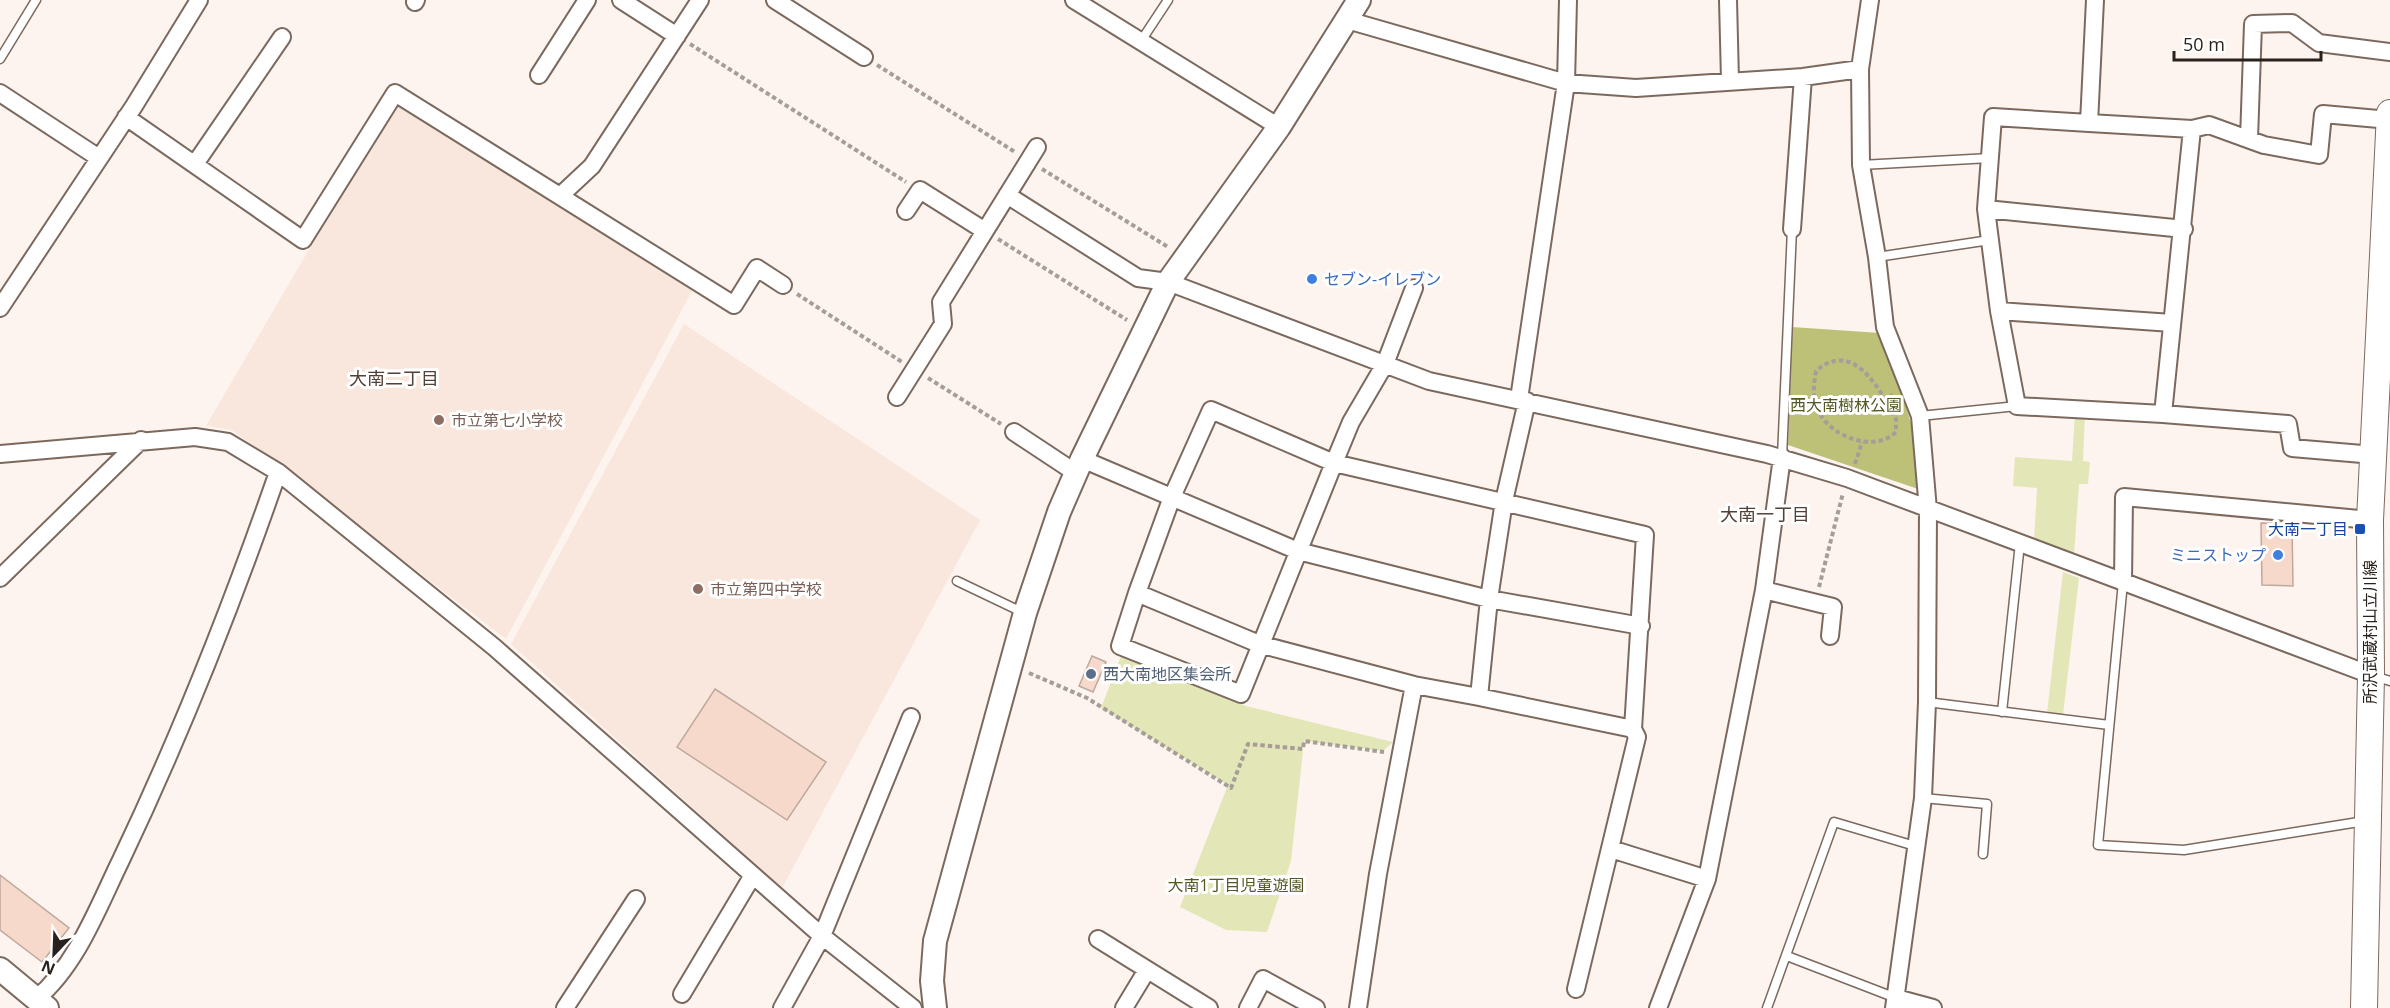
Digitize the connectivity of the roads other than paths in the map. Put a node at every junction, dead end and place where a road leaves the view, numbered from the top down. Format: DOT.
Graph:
graph roads {
  1 [pos="36,0"];
  2 [pos="199,0"];
  3 [pos="586,0"];
  4 [pos="621,0"];
  5 [pos="700,0"];
  6 [pos="775,0"];
  7 [pos="1074,0"];
  8 [pos="1168,0"];
  9 [pos="1359,0"];
  10 [pos="1568,0"];
  11 [pos="1728,0"];
  12 [pos="1869,0"];
  13 [pos="2095,0"];
  14 [pos="1347,20"];
  15 [pos="677,36"];
  16 [pos="282,37"];
  17 [pos="1141,41"];
  18 [pos="2390,52"];
  19 [pos="864,57"];
  20 [pos="0,59"];
  21 [pos="1860,69"];
  22 [pos="539,75"];
  23 [pos="1803,77"];
  24 [pos="1730,80"];
  25 [pos="1566,82"];
  26 [pos="0,93"];
  27 [pos="2390,113"];
  28 [pos="126,117"];
  29 [pos="2390,120"];
  30 [pos="2090,123"];
  31 [pos="1279,127"];
  32 [pos="2192,129"];
  33 [pos="2249,139"];
  34 [pos="1037,147"];
  35 [pos="99,158"];
  36 [pos="1990,158"];
  37 [pos="195,164"];
  38 [pos="1861,165"];
  39 [pos="561,195"];
  40 [pos="1007,195"];
  41 [pos="1986,209"];
  42 [pos="906,211"];
  43 [pos="1792,229"];
  44 [pos="2184,229"];
  45 [pos="985,231"];
  46 [pos="1990,240"];
  47 [pos="1877,257"];
  48 [pos="1168,282"];
  49 [pos="783,285"];
  50 [pos="1414,288"];
  51 [pos="0,308"];
  52 [pos="1999,311"];
  53 [pos="2172,323"];
  54 [pos="1385,364"];
  55 [pos="897,397"];
  56 [pos="1523,400"];
  57 [pos="2018,406"];
  58 [pos="2163,414"];
  59 [pos="1920,416"];
  60 [pos="1014,432"];
  61 [pos="141,440"];
  62 [pos="0,454"];
  63 [pos="2374,455"];
  64 [pos="1782,457"];
  65 [pos="1334,462"];
  66 [pos="1079,466"];
  67 [pos="278,472"];
  68 [pos="1172,497"];
  69 [pos="1504,501"];
  70 [pos="1928,510"];
  71 [pos="2370,520"];
  72 [pos="2020,543"];
  73 [pos="1298,551"];
  74 [pos="0,578"];
  75 [pos="957,581"];
  76 [pos="2122,582"];
  77 [pos="1764,590"];
  78 [pos="1137,593"];
  79 [pos="1489,599"];
  80 [pos="1025,614"];
  81 [pos="1641,626"];
  82 [pos="1830,636"];
  83 [pos="1259,644"];
  84 [pos="2380,678"];
  85 [pos="1414,685"];
  86 [pos="1479,697"];
  87 [pos="1927,702"];
  88 [pos="2002,712"];
  89 [pos="911,717"];
  90 [pos="2109,725"];
  91 [pos="1633,729"];
  92 [pos="1923,798"];
  93 [pos="2366,821"];
  94 [pos="1916,846"];
  95 [pos="1611,849"];
  96 [pos="1983,854"];
  97 [pos="753,875"];
  98 [pos="1707,879"];
  99 [pos="636,899"];
  100 [pos="822,936"];
  101 [pos="1098,939"];
  102 [pos="1787,956"];
  103 [pos="0,969"];
  104 [pos="1147,970"];
  105 [pos="1576,989"];
  106 [pos="682,994"];
  107 [pos="1895,1003"];
  108 [pos="42,1004"];
  109 [pos="565,1008"];
  110 [pos="782,1008"];
  111 [pos="913,1008"];
  112 [pos="935,1008"];
  113 [pos="1124,1008"];
  114 [pos="1209,1008"];
  115 [pos="1248,1008"];
  116 [pos="1316,1008"];
  117 [pos="1358,1008"];
  118 [pos="1658,1008"];
  119 [pos="1767,1008"];
  120 [pos="1933,1008"];
  121 [pos="2364,1008"];
  1 -- 20 [label="lane"];
  2 -- 28 [label="street"];
  3 -- 22 [label="street"];
  4 -- 15 [label="street"];
  5 -- 15 [label="street"];
  6 -- 19 [label="street"];
  7 -- 17 [label="street"];
  8 -- 17 [label="lane"];
  9 -- 14 [label="street"];
  10 -- 25 [label="street"];
  11 -- 24 [label="street"];
  12 -- 21 [label="street"];
  13 -- 30 [label="street"];
  14 -- 25 [label="street"];
  14 -- 31 [label="street"];
  15 -- 39 [label="street"];
  16 -- 37 [label="street"];
  17 -- 31 [label="street"];
  18 -- 33 [label="street"];
  21 -- 23 [label="street"];
  21 -- 38 [label="street"];
  23 -- 24 [label="street"];
  23 -- 43 [label="street"];
  24 -- 25 [label="street"];
  25 -- 56 [label="street"];
  26 -- 35 [label="street"];
  27 -- 29 [label="main road, 所沢武蔵村山立川線"];
  28 -- 35 [label="street"];
  28 -- 37 [label="street"];
  29 -- 33 [label="street"];
  29 -- 63 [label="main road, 所沢武蔵村山立川線"];
  30 -- 32 [label="street"];
  30 -- 36 [label="street"];
  31 -- 48 [label="street"];
  32 -- 33 [label="street"];
  32 -- 44 [label="street"];
  34 -- 40 [label="street"];
  35 -- 51 [label="street"];
  36 -- 38 [label="lane"];
  36 -- 41 [label="street"];
  37 -- 39 [label="street"];
  38 -- 47 [label="street"];
  39 -- 49 [label="street"];
  40 -- 45 [label="street"];
  40 -- 48 [label="street"];
  41 -- 44 [label="street"];
  41 -- 46 [label="street"];
  42 -- 45 [label="street"];
  43 -- 64 [label="lane"];
  44 -- 53 [label="street"];
  45 -- 55 [label="street"];
  46 -- 47 [label="lane"];
  46 -- 52 [label="street"];
  47 -- 59 [label="street"];
  48 -- 54 [label="street"];
  48 -- 66 [label="street"];
  50 -- 54 [label="street"];
  52 -- 53 [label="street"];
  52 -- 57 [label="street"];
  53 -- 58 [label="street"];
  54 -- 56 [label="street"];
  54 -- 65 [label="street"];
  56 -- 64 [label="street"];
  56 -- 69 [label="street"];
  57 -- 58 [label="street"];
  57 -- 59 [label="lane"];
  58 -- 63 [label="street"];
  59 -- 70 [label="street"];
  60 -- 66 [label="street"];
  61 -- 62 [label="street"];
  61 -- 67 [label="street"];
  61 -- 74 [label="street"];
  63 -- 71 [label="main road, 所沢武蔵村山立川線"];
  64 -- 70 [label="street"];
  64 -- 77 [label="street"];
  65 -- 68 [label="street"];
  65 -- 69 [label="street"];
  65 -- 73 [label="street"];
  66 -- 68 [label="street"];
  66 -- 80 [label="street"];
  67 -- 97 [label="street"];
  67 -- 108 [label="street"];
  68 -- 73 [label="street"];
  68 -- 78 [label="street"];
  69 -- 79 [label="street"];
  69 -- 81 [label="street"];
  70 -- 72 [label="street"];
  70 -- 87 [label="street"];
  71 -- 76 [label="street"];
  71 -- 84 [label="main road, 所沢武蔵村山立川線"];
  72 -- 76 [label="street"];
  72 -- 88 [label="lane"];
  73 -- 79 [label="street"];
  73 -- 83 [label="street"];
  75 -- 80 [label="lane"];
  76 -- 84 [label="street"];
  76 -- 90 [label="lane"];
  77 -- 82 [label="street"];
  77 -- 98 [label="street"];
  78 -- 83 [label="street"];
  78 -- 83 [label="street"];
  79 -- 81 [label="street"];
  79 -- 86 [label="street"];
  80 -- 112 [label="street"];
  81 -- 91 [label="street"];
  83 -- 85 [label="street"];
  84 -- 93 [label="main road, 所沢武蔵村山立川線"];
  85 -- 86 [label="street"];
  85 -- 117 [label="street"];
  86 -- 91 [label="street"];
  87 -- 88 [label="lane"];
  87 -- 92 [label="street"];
  88 -- 90 [label="lane"];
  89 -- 100 [label="street"];
  90 -- 93 [label="lane"];
  91 -- 95 [label="street"];
  92 -- 94 [label="street"];
  92 -- 96 [label="lane"];
  93 -- 121 [label="main road, 所沢武蔵村山立川線"];
  94 -- 102 [label="lane"];
  94 -- 107 [label="street"];
  95 -- 98 [label="street"];
  95 -- 105 [label="street"];
  97 -- 100 [label="street"];
  97 -- 106 [label="street"];
  98 -- 118 [label="street"];
  99 -- 109 [label="street"];
  100 -- 110 [label="street"];
  100 -- 111 [label="street"];
  101 -- 104 [label="street"];
  102 -- 107 [label="lane"];
  102 -- 119 [label="lane"];
  103 -- 108 [label="street"];
  104 -- 113 [label="street"];
  104 -- 114 [label="street"];
  107 -- 120 [label="street"];
  115 -- 116 [label="street"];
}
